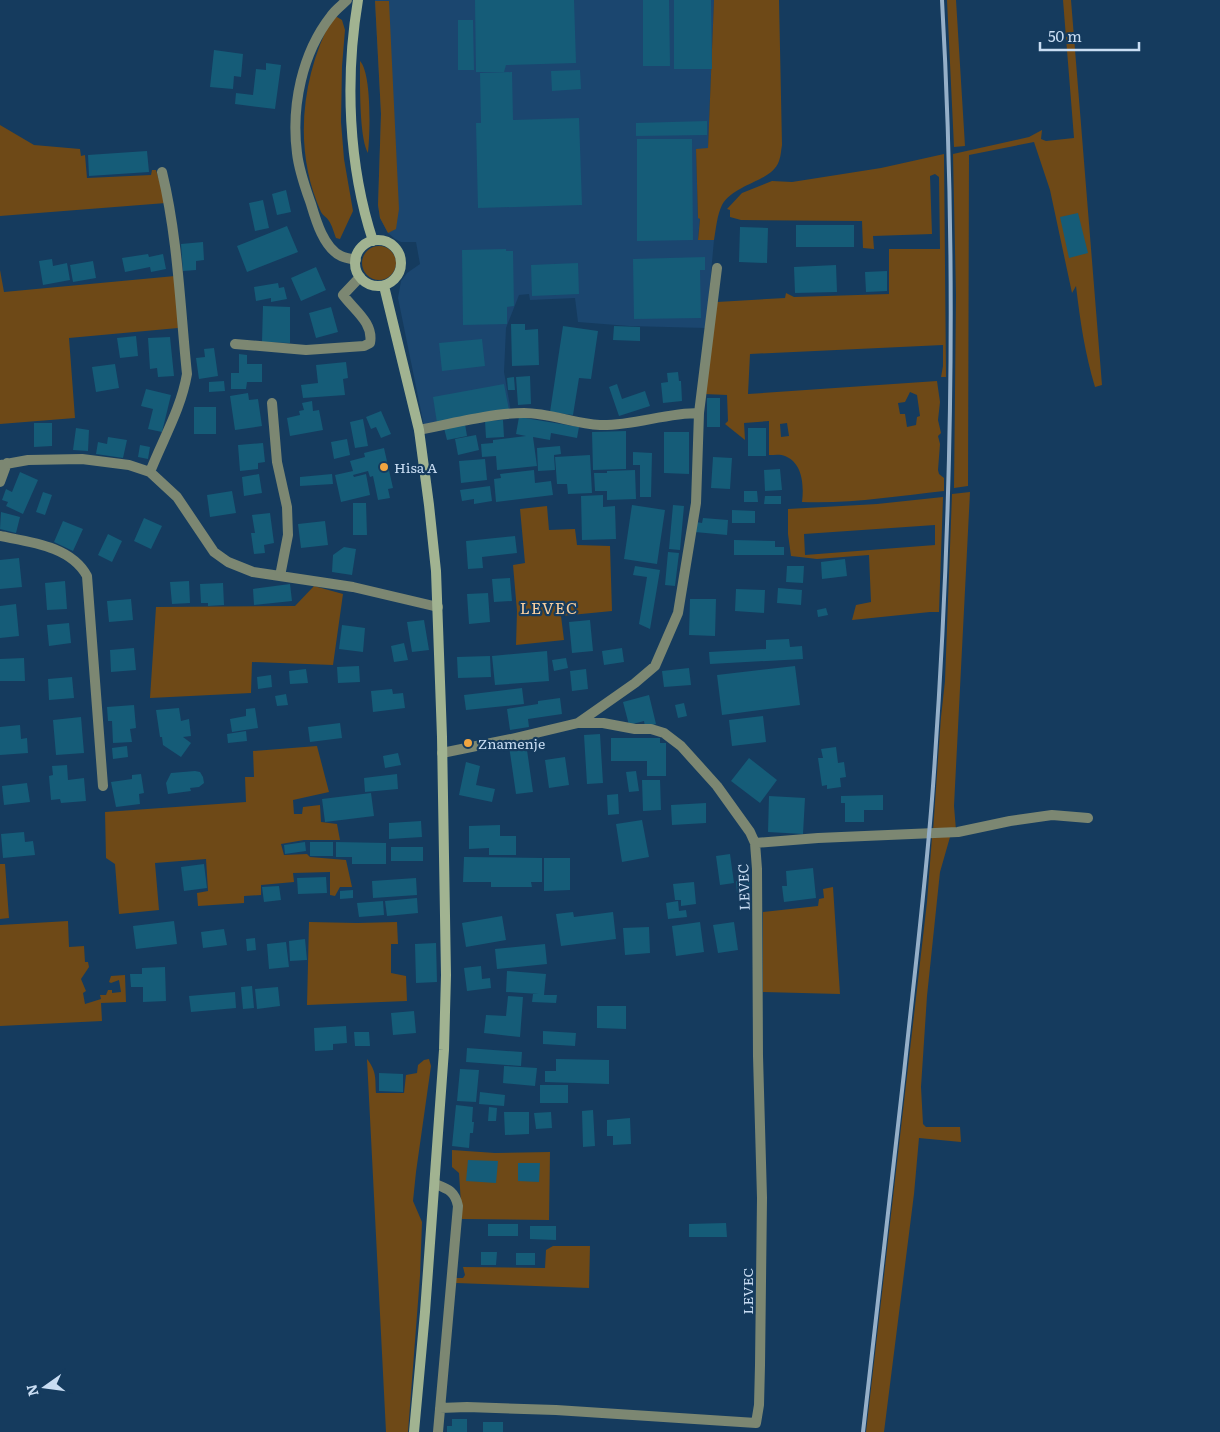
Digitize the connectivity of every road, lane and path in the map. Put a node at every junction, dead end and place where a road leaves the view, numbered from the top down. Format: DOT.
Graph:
graph roads {
  1 [pos="347,0"];
  2 [pos="358,0"];
  3 [pos="162,172"];
  4 [pos="373,241"];
  5 [pos="356,260"];
  6 [pos="717,268"];
  7 [pos="360,277"];
  8 [pos="384,286"];
  9 [pos="235,344"];
  10 [pos="272,403"];
  11 [pos="699,414"];
  12 [pos="418,430"];
  13 [pos="3,464"];
  14 [pos="150,472"];
  15 [pos="0,482"];
  16 [pos="0,536"];
  17 [pos="280,576"];
  18 [pos="438,607"];
  19 [pos="578,723"];
  20 [pos="442,753"];
  21 [pos="103,786"];
  22 [pos="1088,818"];
  23 [pos="755,843"];
  24 [pos="435,1184"];
  25 [pos="440,1408"];
  26 [pos="414,1432"];
  27 [pos="438,1432"];
  1 -- 5 [label="street"];
  2 -- 4 [label="main road"];
  3 -- 14 [label="street"];
  4 -- 5 [label="main road"];
  4 -- 8 [label="main road"];
  5 -- 7 [label="main road"];
  6 -- 11 [label="street"];
  7 -- 8 [label="main road"];
  7 -- 9 [label="street"];
  8 -- 12 [label="main road"];
  10 -- 17 [label="street"];
  11 -- 12 [label="street"];
  11 -- 19 [label="street"];
  12 -- 18 [label="main road"];
  13 -- 14 [label="street"];
  13 -- 15 [label="street"];
  14 -- 17 [label="street"];
  16 -- 21 [label="street"];
  17 -- 18 [label="street"];
  18 -- 20 [label="main road"];
  19 -- 20 [label="street, LEVEC"];
  19 -- 23 [label="street, LEVEC"];
  20 -- 24 [label="main road"];
  22 -- 23 [label="street"];
  23 -- 25 [label="street, LEVEC"];
  24 -- 25 [label="street"];
  24 -- 26 [label="main road"];
  25 -- 27 [label="street"];
}
